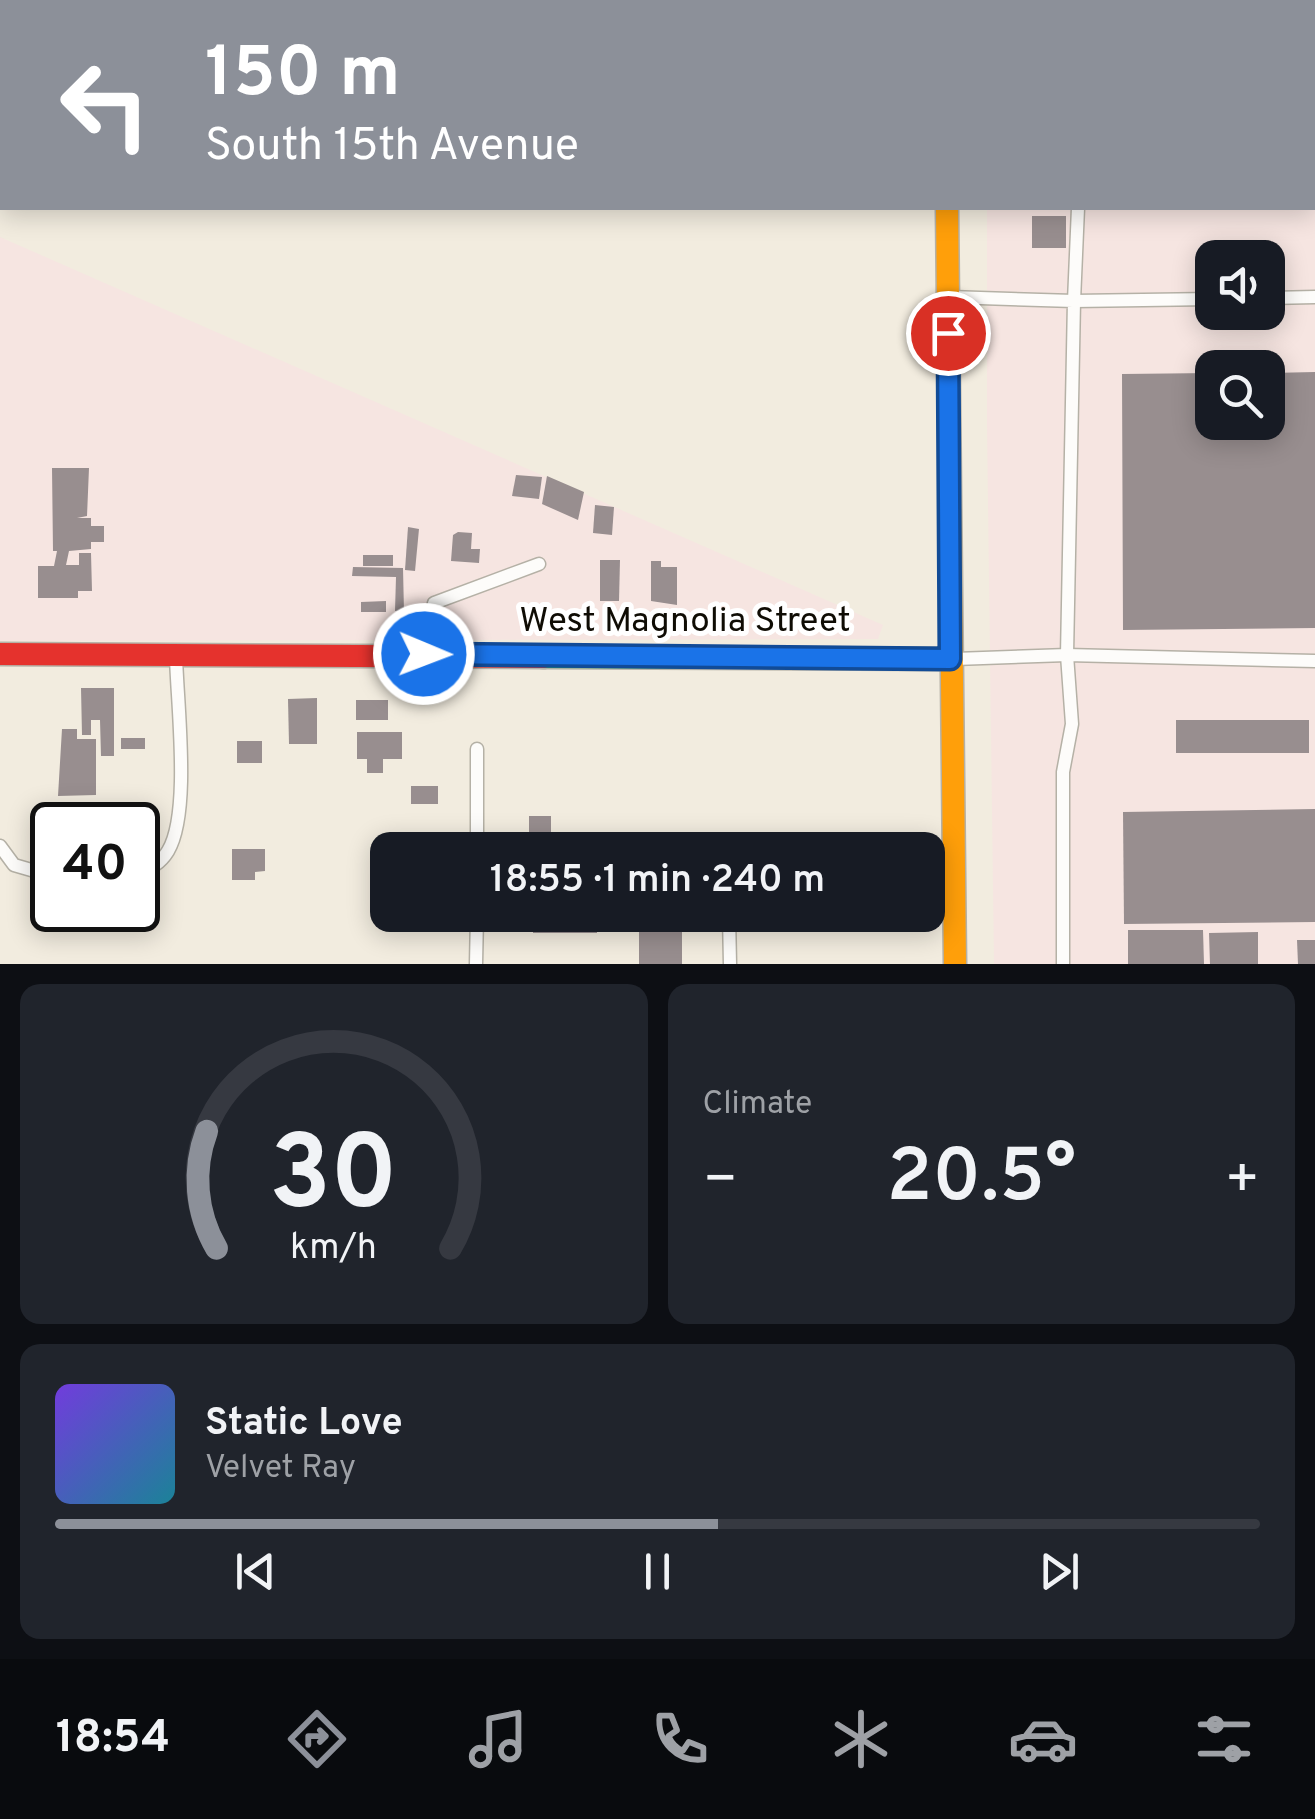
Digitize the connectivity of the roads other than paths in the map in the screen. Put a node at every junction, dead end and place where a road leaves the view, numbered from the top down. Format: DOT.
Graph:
graph roads {
  1 [pos="947,210"];
  2 [pos="1078,210"];
  3 [pos="948,297"];
  4 [pos="1315,297"];
  5 [pos="1195,298"];
  6 [pos="1285,298"];
  7 [pos="1074,301"];
  8 [pos="539,564"];
  9 [pos="0,654"];
  10 [pos="176,654"];
  11 [pos="424,654"];
  12 [pos="1067,655"];
  13 [pos="950,659"];
  14 [pos="1315,661"];
  15 [pos="477,749"];
  16 [pos="477,832"];
  17 [pos="0,846"];
  18 [pos="160,862"];
  19 [pos="30,870"];
  20 [pos="476,932"];
  21 [pos="729,932"];
  22 [pos="476,964"];
  23 [pos="730,964"];
  24 [pos="955,964"];
  25 [pos="1064,964"];
  1 -- 3 [label="street"];
  2 -- 7 [label="lane"];
  3 -- 7 [label="lane"];
  3 -- 13 [label="street"];
  4 -- 6 [label="lane"];
  5 -- 7 [label="lane"];
  7 -- 12 [label="lane"];
  8 -- 11 [label="lane"];
  9 -- 10 [label="street, West Magnolia Street"];
  10 -- 11 [label="street, West Magnolia Street"];
  10 -- 18 [label="lane"];
  11 -- 13 [label="street, West Magnolia Street"];
  12 -- 13 [label="lane"];
  12 -- 14 [label="lane"];
  12 -- 25 [label="lane"];
  13 -- 24 [label="street"];
  15 -- 16 [label="lane"];
  17 -- 19 [label="lane"];
  20 -- 22 [label="lane"];
  21 -- 23 [label="lane"];
}
